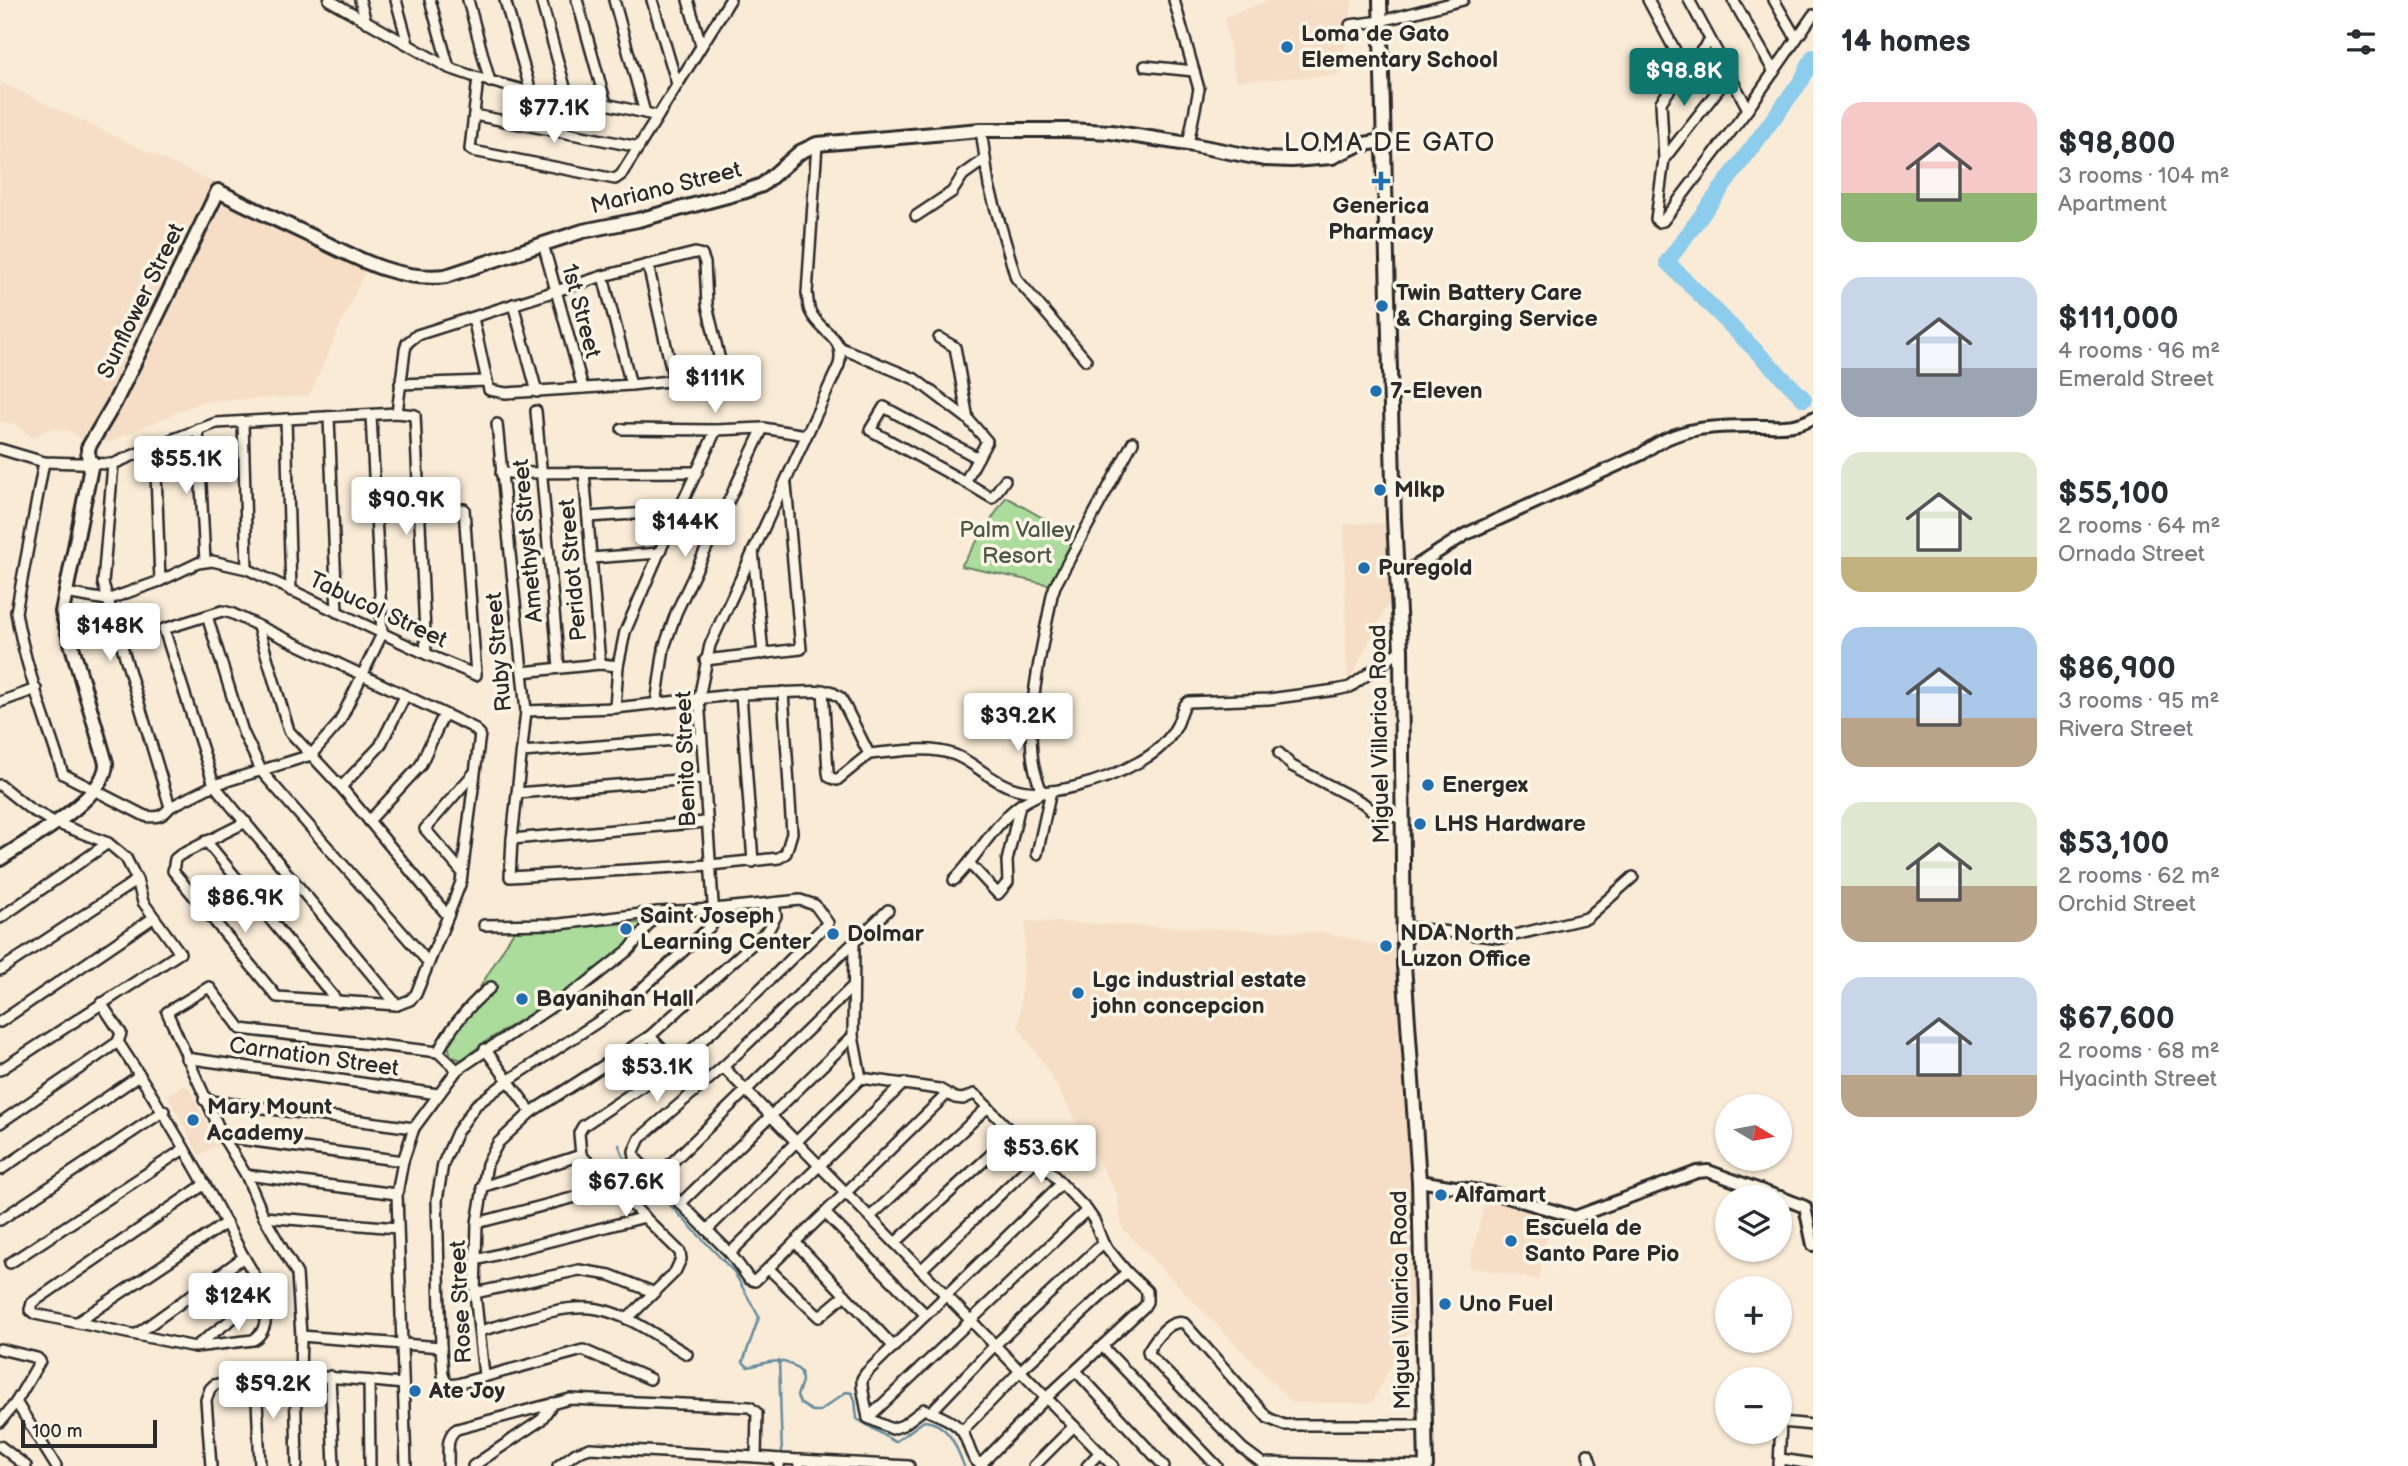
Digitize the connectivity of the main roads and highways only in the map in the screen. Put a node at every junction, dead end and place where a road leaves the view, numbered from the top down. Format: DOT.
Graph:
graph roads {
  1 [pos="1380,0"];
  2 [pos="1383,141"];
  3 [pos="218,191"];
  4 [pos="0,859"];
  5 [pos="1426,1466"];
  1 -- 2 [label="main road, Miguel Villarica Road"];
  2 -- 3 [label="main road, Mariano Street"];
  2 -- 5 [label="main road, Miguel Villarica Road"];
  3 -- 4 [label="main road, Sunflower Street"];
}
